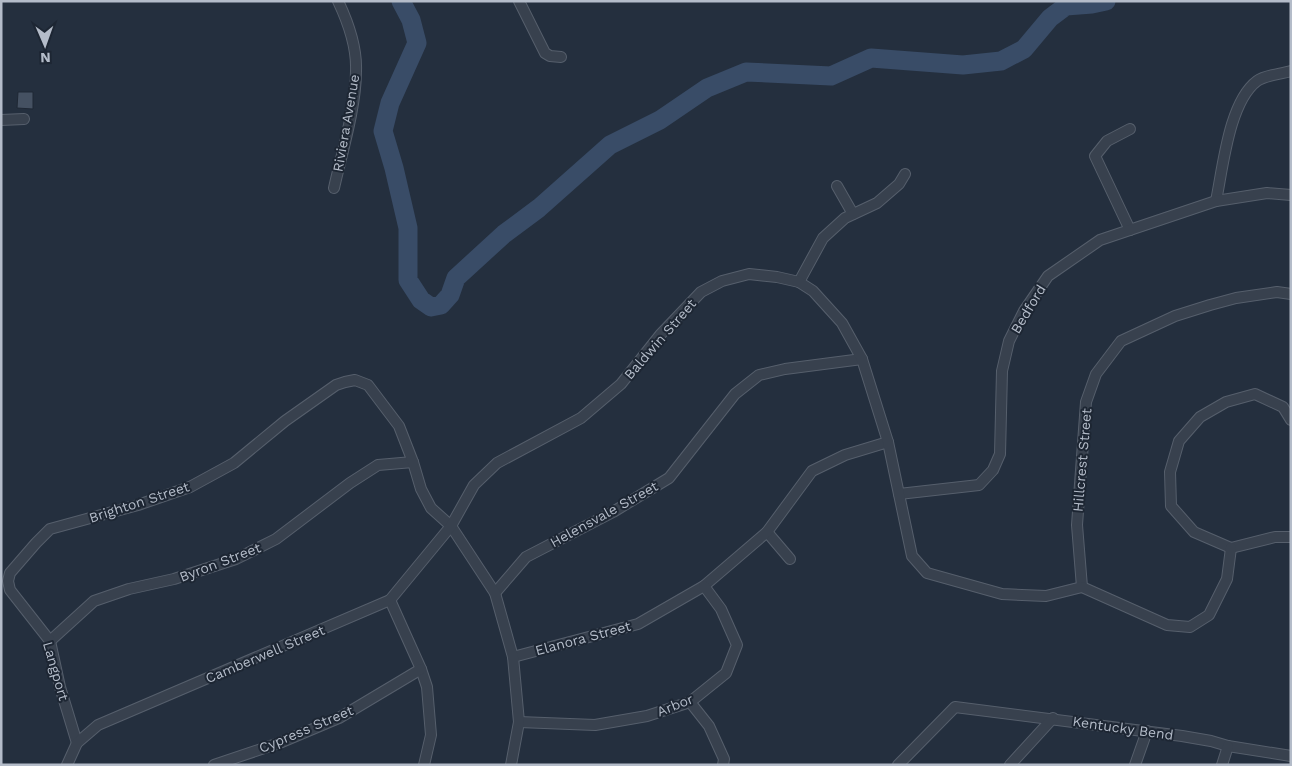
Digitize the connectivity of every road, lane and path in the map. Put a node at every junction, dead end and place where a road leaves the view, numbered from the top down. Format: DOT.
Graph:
graph roads {
  1 [pos="338,1"];
  2 [pos="519,1"];
  3 [pos="561,57"];
  4 [pos="1291,71"];
  5 [pos="24,119"];
  6 [pos="1,120"];
  7 [pos="1130,128"];
  8 [pos="905,174"];
  9 [pos="837,186"];
  10 [pos="334,188"];
  11 [pos="1291,195"];
  12 [pos="1216,201"];
  13 [pos="854,214"];
  14 [pos="1130,230"];
  15 [pos="799,282"];
  16 [pos="1291,294"];
  17 [pos="862,359"];
  18 [pos="1291,420"];
  19 [pos="888,442"];
  20 [pos="413,462"];
  21 [pos="899,494"];
  22 [pos="451,526"];
  23 [pos="767,532"];
  24 [pos="1291,537"];
  25 [pos="1231,548"];
  26 [pos="790,559"];
  27 [pos="8,580"];
  28 [pos="704,586"];
  29 [pos="1082,587"];
  30 [pos="495,593"];
  31 [pos="390,600"];
  32 [pos="50,641"];
  33 [pos="513,657"];
  34 [pos="421,669"];
  35 [pos="690,702"];
  36 [pos="1053,718"];
  37 [pos="519,722"];
  38 [pos="1147,731"];
  39 [pos="77,743"];
  40 [pos="1228,746"];
  41 [pos="1291,756"];
  42 [pos="67,765"];
  43 [pos="214,765"];
  44 [pos="424,765"];
  45 [pos="511,765"];
  46 [pos="723,765"];
  47 [pos="898,765"];
  48 [pos="1010,765"];
  49 [pos="1135,765"];
  50 [pos="1222,765"];
  1 -- 10 [label="street, Riviera Avenue"];
  2 -- 3 [label="street"];
  4 -- 12 [label="street"];
  5 -- 6 [label="street"];
  7 -- 14 [label="street"];
  8 -- 13 [label="street"];
  9 -- 13 [label="street"];
  11 -- 12 [label="street, Bedford"];
  12 -- 14 [label="street, Bedford"];
  13 -- 15 [label="street"];
  14 -- 21 [label="street, Bedford"];
  15 -- 17 [label="street, Baldwin Street"];
  15 -- 22 [label="street, Baldwin Street"];
  16 -- 29 [label="street, Hillcrest Street"];
  17 -- 19 [label="street, Baldwin Street"];
  17 -- 30 [label="street, Helensvale Street"];
  18 -- 25 [label="street"];
  19 -- 21 [label="street, Baldwin Street"];
  19 -- 23 [label="street, Elanora Street"];
  20 -- 22 [label="street"];
  20 -- 27 [label="street, Brighton Street"];
  20 -- 32 [label="street, Byron Street"];
  21 -- 29 [label="street, Baldwin Street"];
  22 -- 30 [label="street"];
  22 -- 31 [label="street, Camberwell Street"];
  23 -- 26 [label="street"];
  23 -- 28 [label="street, Elanora Street"];
  24 -- 25 [label="street"];
  25 -- 29 [label="street"];
  27 -- 32 [label="street, Langport"];
  28 -- 33 [label="street, Elanora Street"];
  28 -- 35 [label="street, Arbor"];
  30 -- 33 [label="street"];
  31 -- 34 [label="street"];
  31 -- 39 [label="street, Camberwell Street"];
  32 -- 39 [label="street, Langport"];
  33 -- 37 [label="street"];
  34 -- 43 [label="street, Cypress Street"];
  34 -- 44 [label="street"];
  35 -- 37 [label="street, Arbor"];
  35 -- 46 [label="street"];
  36 -- 38 [label="street, Kentucky Bend"];
  36 -- 47 [label="street, Kentucky Bend"];
  36 -- 48 [label="street"];
  37 -- 45 [label="street"];
  38 -- 40 [label="street, Kentucky Bend"];
  38 -- 49 [label="street"];
  39 -- 42 [label="street, Camberwell Street"];
  40 -- 41 [label="street, Kentucky Bend"];
  40 -- 50 [label="street"];
}
